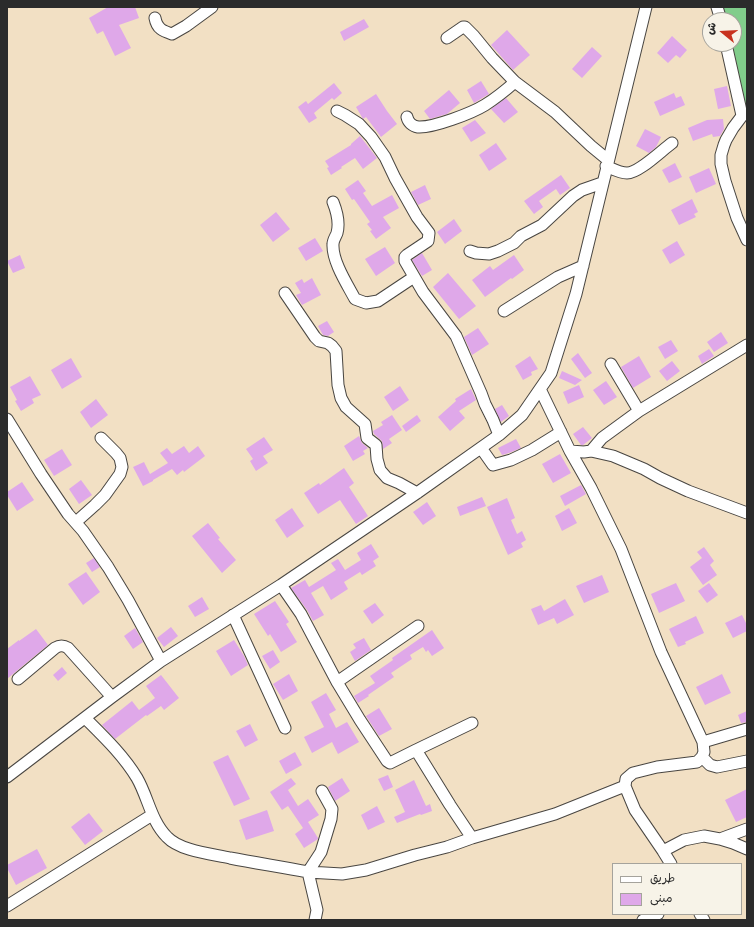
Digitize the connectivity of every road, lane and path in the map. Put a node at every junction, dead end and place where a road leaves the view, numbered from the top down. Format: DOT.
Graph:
graph roads {
  1 [pos="212,7"];
  2 [pos="646,7"];
  3 [pos="155,18"];
  4 [pos="447,38"];
  5 [pos="728,52"];
  6 [pos="515,82"];
  7 [pos="337,111"];
  8 [pos="407,117"];
  9 [pos="672,143"];
  10 [pos="607,163"];
  11 [pos="602,183"];
  12 [pos="333,202"];
  13 [pos="747,240"];
  14 [pos="470,251"];
  15 [pos="583,266"];
  16 [pos="414,277"];
  17 [pos="285,293"];
  18 [pos="504,311"];
  19 [pos="747,345"];
  20 [pos="611,364"];
  21 [pos="540,389"];
  22 [pos="639,411"];
  23 [pos="7,419"];
  24 [pos="561,432"];
  25 [pos="499,435"];
  26 [pos="101,438"];
  27 [pos="481,448"];
  28 [pos="591,450"];
  29 [pos="570,451"];
  30 [pos="417,493"];
  31 [pos="747,513"];
  32 [pos="76,522"];
  33 [pos="280,585"];
  34 [pos="233,615"];
  35 [pos="418,626"];
  36 [pos="161,662"];
  37 [pos="18,678"];
  38 [pos="337,682"];
  39 [pos="112,697"];
  40 [pos="85,718"];
  41 [pos="472,723"];
  42 [pos="285,728"];
  43 [pos="747,729"];
  44 [pos="703,742"];
  45 [pos="416,750"];
  46 [pos="702,758"];
  47 [pos="747,761"];
  48 [pos="7,777"];
  49 [pos="625,786"];
  50 [pos="322,792"];
  51 [pos="152,815"];
  52 [pos="747,829"];
  53 [pos="472,838"];
  54 [pos="720,839"];
  55 [pos="747,849"];
  56 [pos="663,851"];
  57 [pos="669,863"];
  58 [pos="308,872"];
  59 [pos="7,906"];
  60 [pos="656,915"];
  61 [pos="315,920"];
  62 [pos="643,920"];
  1 -- 3 [label="street"];
  2 -- 10 [label="street"];
  4 -- 6 [label="street"];
  5 -- 13 [label="street"];
  6 -- 8 [label="street"];
  6 -- 10 [label="street"];
  7 -- 16 [label="street"];
  9 -- 10 [label="street"];
  10 -- 11 [label="street"];
  11 -- 14 [label="street"];
  11 -- 15 [label="street"];
  12 -- 16 [label="street"];
  15 -- 18 [label="street"];
  15 -- 21 [label="street"];
  16 -- 25 [label="street"];
  17 -- 30 [label="street"];
  19 -- 22 [label="street"];
  20 -- 22 [label="street"];
  21 -- 24 [label="street"];
  21 -- 25 [label="street"];
  22 -- 28 [label="street"];
  23 -- 32 [label="street"];
  24 -- 27 [label="street"];
  24 -- 29 [label="street"];
  25 -- 27 [label="street"];
  26 -- 32 [label="street"];
  27 -- 30 [label="street"];
  28 -- 29 [label="street"];
  28 -- 31 [label="street"];
  29 -- 44 [label="street"];
  30 -- 33 [label="street"];
  32 -- 36 [label="street"];
  33 -- 34 [label="street"];
  33 -- 38 [label="street"];
  34 -- 36 [label="street"];
  34 -- 42 [label="street"];
  35 -- 38 [label="street"];
  36 -- 39 [label="street"];
  37 -- 39 [label="street"];
  38 -- 45 [label="street"];
  39 -- 40 [label="street"];
  40 -- 48 [label="street"];
  40 -- 51 [label="street"];
  41 -- 45 [label="street"];
  43 -- 44 [label="street"];
  44 -- 46 [label="street"];
  45 -- 53 [label="street"];
  46 -- 47 [label="street"];
  46 -- 49 [label="street"];
  49 -- 53 [label="street"];
  49 -- 56 [label="street"];
  50 -- 58 [label="street"];
  51 -- 58 [label="street"];
  51 -- 59 [label="street"];
  52 -- 54 [label="street"];
  53 -- 58 [label="street"];
  54 -- 55 [label="street"];
  54 -- 56 [label="street"];
  56 -- 57 [label="street"];
  58 -- 61 [label="street"];
  60 -- 62 [label="street"];
}
